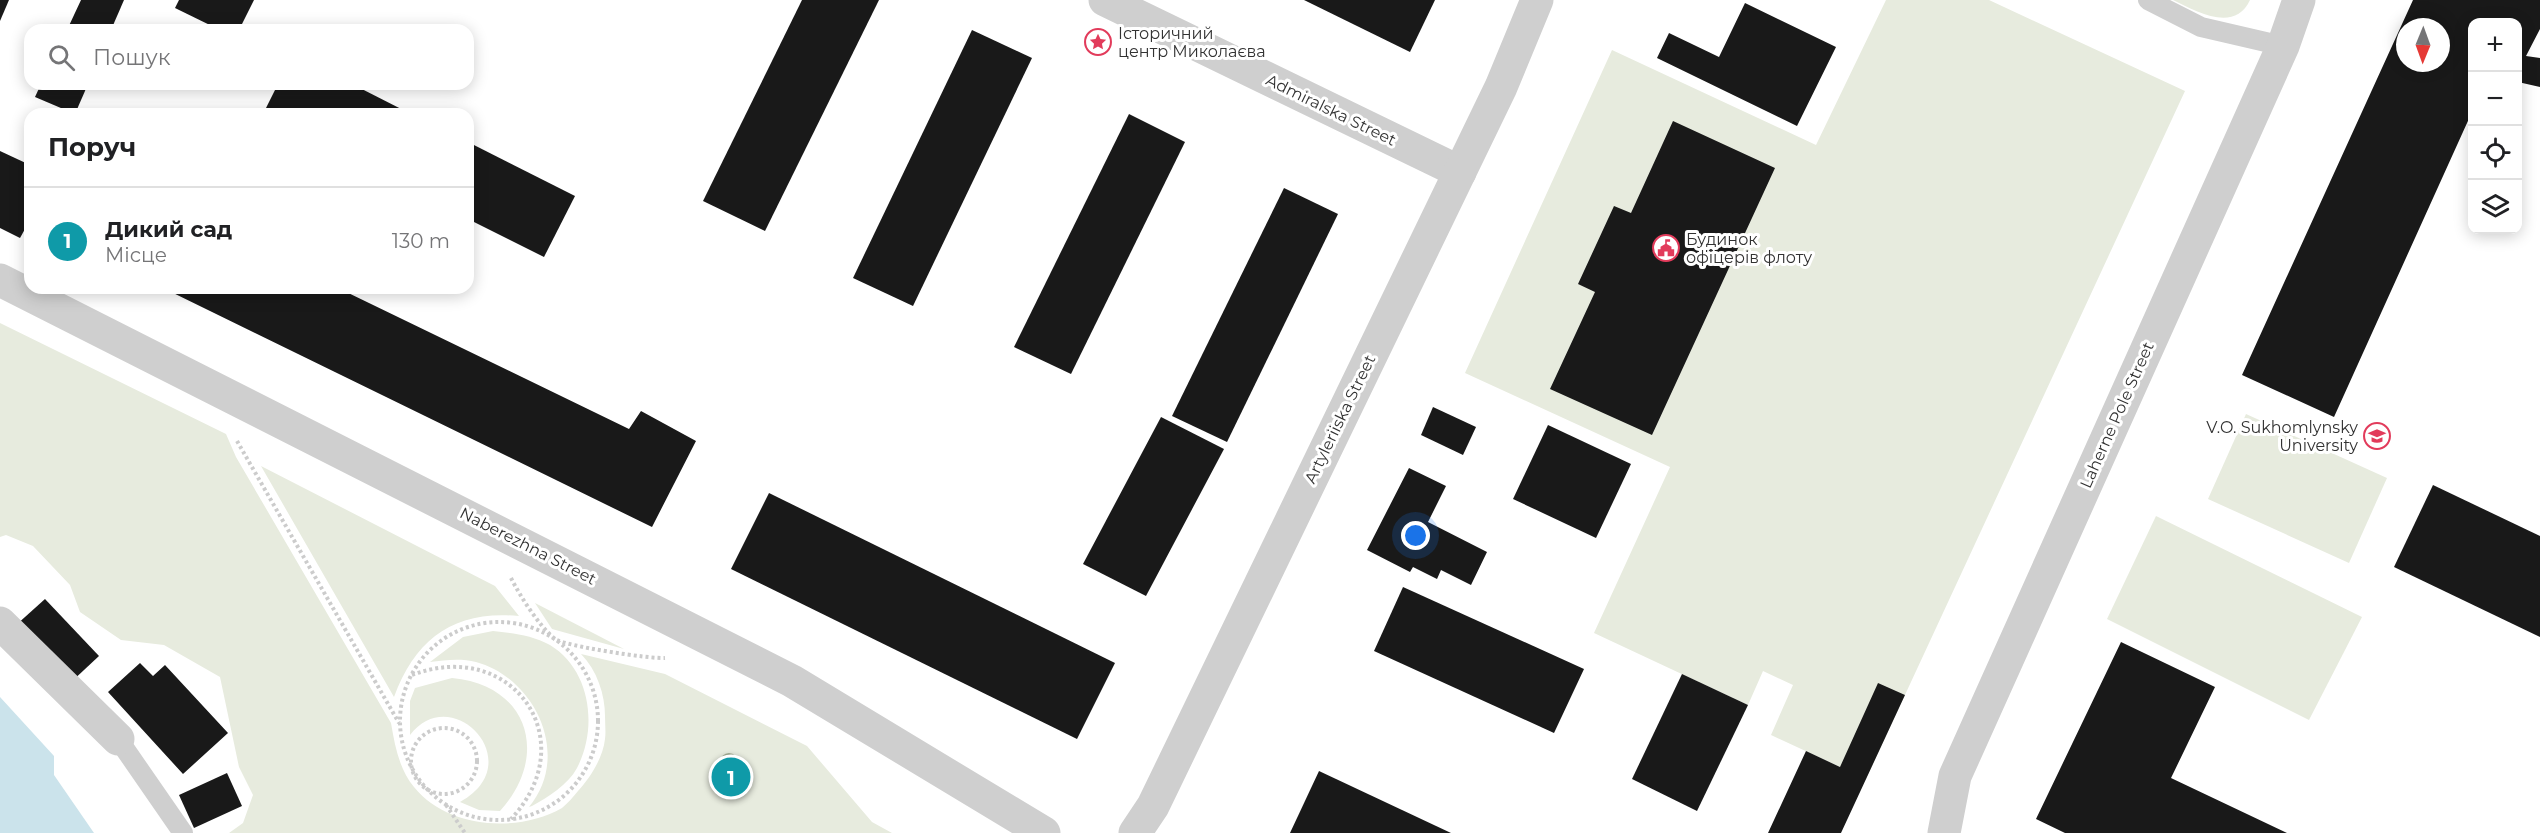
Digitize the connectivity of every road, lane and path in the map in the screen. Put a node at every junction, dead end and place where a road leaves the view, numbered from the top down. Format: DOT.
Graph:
graph roads {
  1 [pos="1105,0"];
  2 [pos="1538,0"];
  3 [pos="2148,0"];
  4 [pos="2299,0"];
  5 [pos="2283,46"];
  6 [pos="1460,172"];
  7 [pos="0,280"];
  8 [pos="24,292"];
  9 [pos="28,294"];
  10 [pos="236,440"];
  11 [pos="510,577"];
  12 [pos="0,623"];
  13 [pos="556,640"];
  14 [pos="676,658"];
  15 [pos="411,675"];
  16 [pos="400,724"];
  17 [pos="118,739"];
  18 [pos="419,783"];
  19 [pos="446,804"];
  20 [pos="510,820"];
  21 [pos="183,833"];
  22 [pos="465,833"];
  23 [pos="1044,833"];
  24 [pos="1135,833"];
  25 [pos="1944,833"];
  1 -- 6 [label="street, Admiralska Street"];
  2 -- 6 [label="street, Artyleriiska Street"];
  3 -- 5 [label="lane"];
  4 -- 5 [label="street, Laherne Pole Street"];
  5 -- 25 [label="street, Laherne Pole Street"];
  6 -- 24 [label="street, Artyleriiska Street"];
  7 -- 8 [label="street, Naberezhna Street"];
  9 -- 23 [label="street, Naberezhna Street"];
  10 -- 16 [label="path"];
  11 -- 13 [label="path"];
  12 -- 17 [label="street"];
  13 -- 14 [label="path"];
  13 -- 15 [label="path"];
  13 -- 20 [label="path"];
  15 -- 16 [label="path"];
  15 -- 20 [label="path"];
  16 -- 18 [label="path"];
  17 -- 21 [label="lane"];
  18 -- 18 [label="path"];
  18 -- 19 [label="path"];
  19 -- 20 [label="path"];
  19 -- 22 [label="path"];
}
